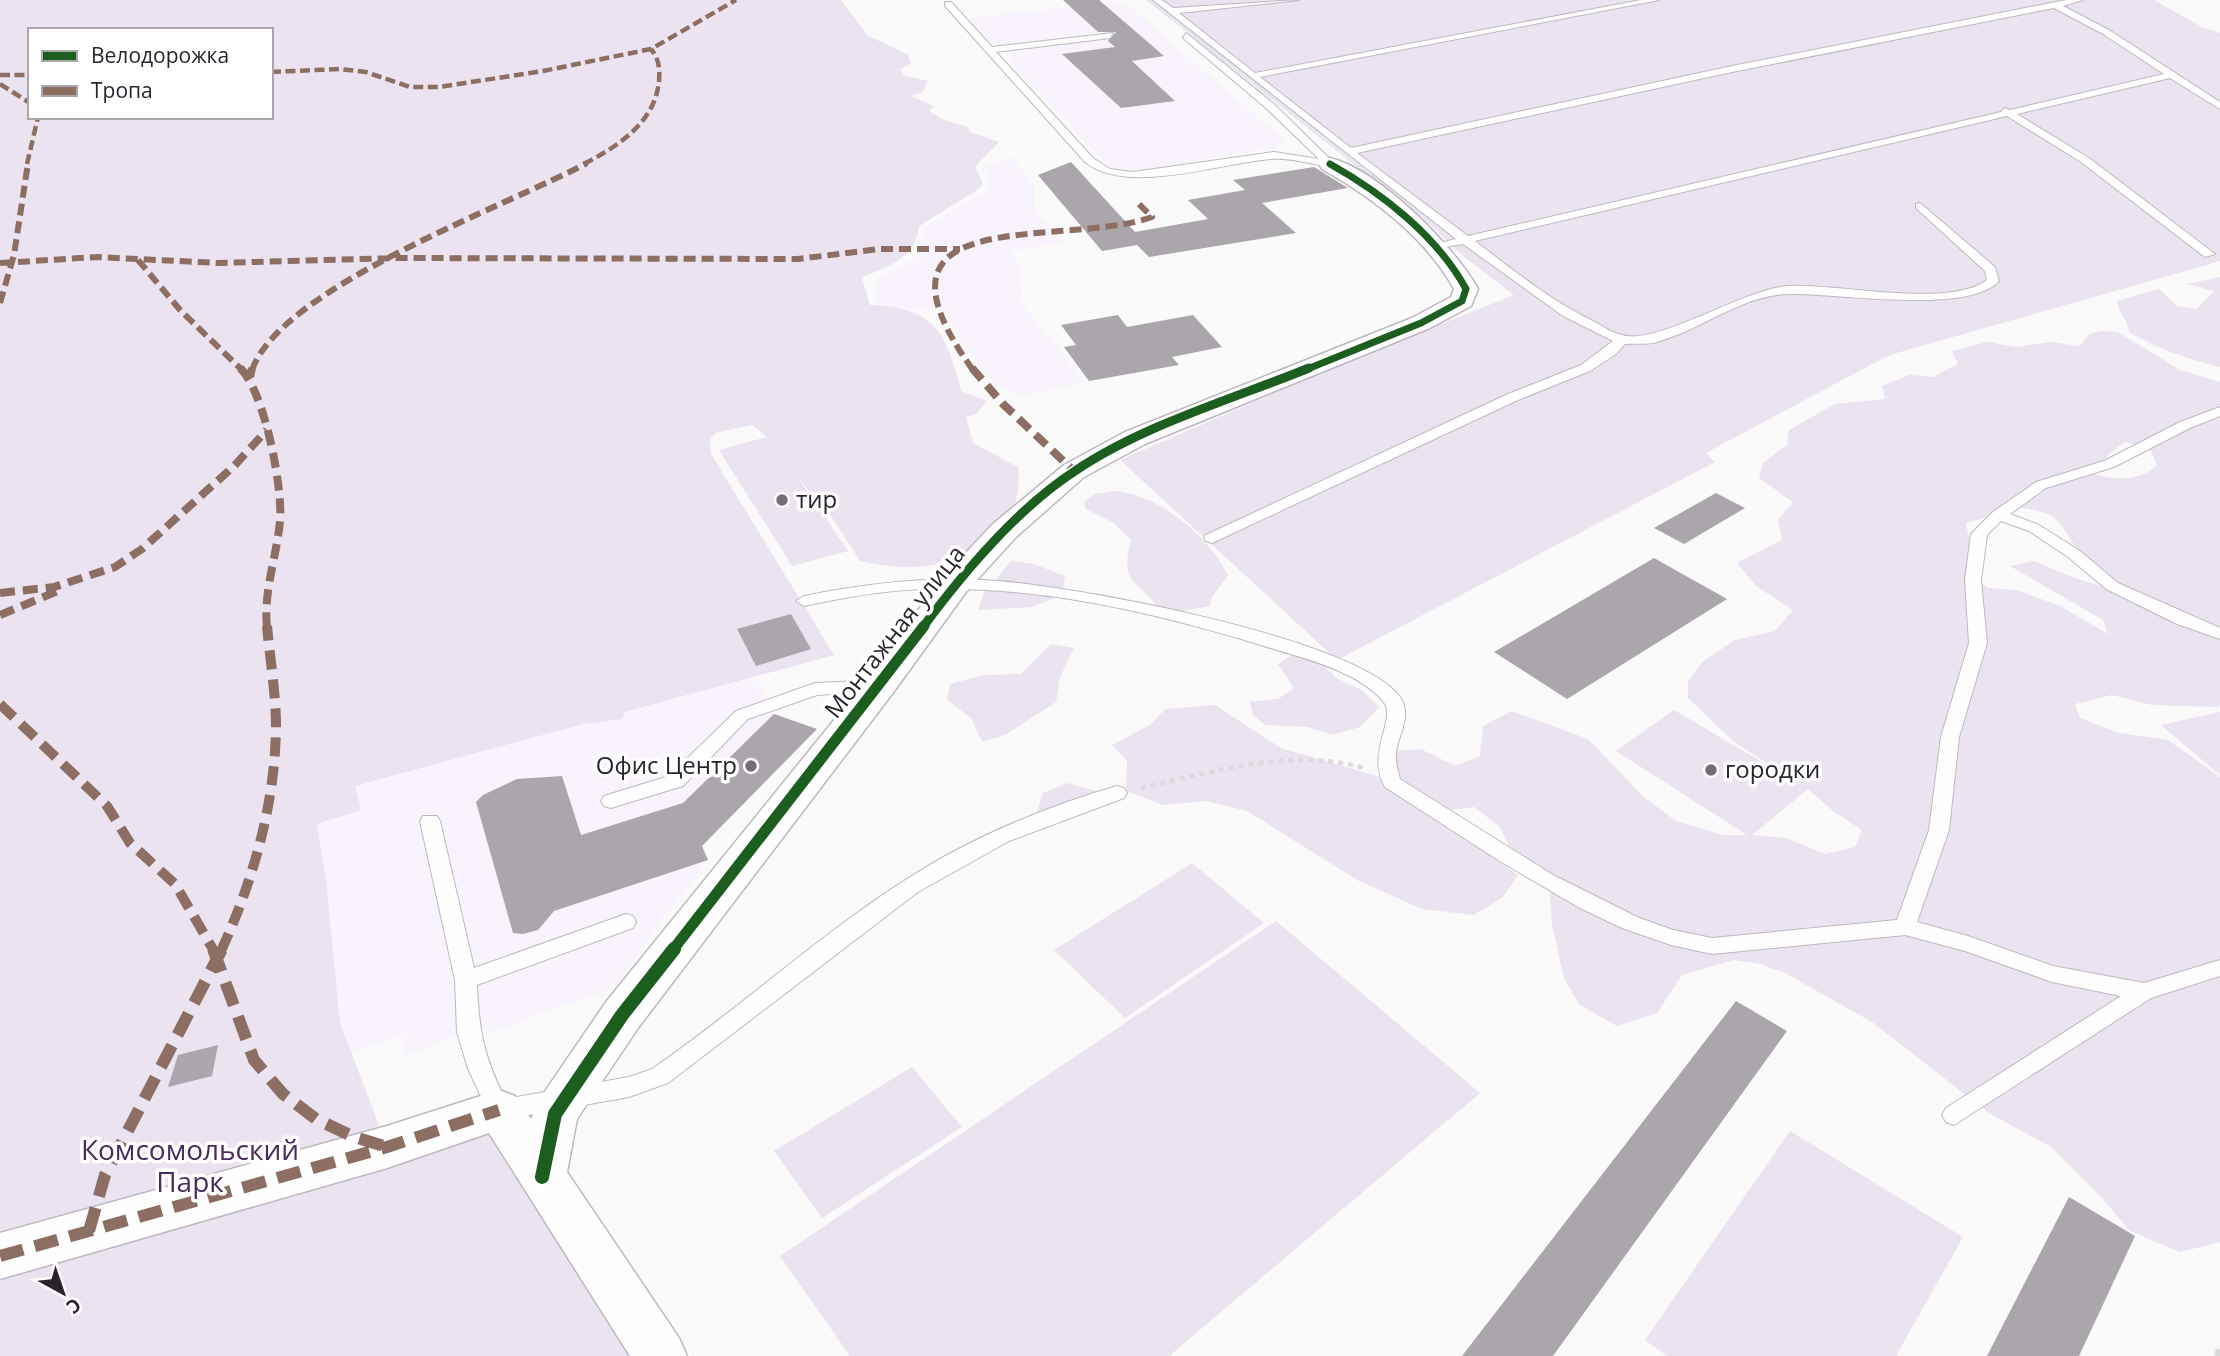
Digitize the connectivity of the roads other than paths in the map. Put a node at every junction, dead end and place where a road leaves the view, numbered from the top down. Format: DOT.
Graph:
graph roads {
  1 [pos="1142,0"];
  2 [pos="1157,0"];
  3 [pos="1295,0"];
  4 [pos="1655,0"];
  5 [pos="2079,0"];
  6 [pos="948,4"];
  7 [pos="2055,5"];
  8 [pos="1171,11"];
  9 [pos="1110,35"];
  10 [pos="990,50"];
  11 [pos="1256,75"];
  12 [pos="2171,75"];
  13 [pos="2220,106"];
  14 [pos="2005,111"];
  15 [pos="1339,158"];
  16 [pos="1920,206"];
  17 [pos="1450,244"];
  18 [pos="2208,254"];
  19 [pos="1621,340"];
  20 [pos="2220,411"];
  21 [pos="1998,515"];
  22 [pos="1212,538"];
  23 [pos="954,585"];
  24 [pos="804,601"];
  25 [pos="2220,634"];
  26 [pos="880,686"];
  27 [pos="1117,793"];
  28 [pos="611,801"];
  29 [pos="430,821"];
  30 [pos="626,922"];
  31 [pos="1905,927"];
  32 [pos="2220,968"];
  33 [pos="466,979"];
  34 [pos="2144,992"];
  35 [pos="565,1098"];
  36 [pos="499,1110"];
  37 [pos="1954,1115"];
  38 [pos="542,1177"];
  39 [pos="0,1256"];
  40 [pos="660,1356"];
  1 -- 15 [label="lane"];
  2 -- 8 [label="lane"];
  3 -- 8 [label="lane"];
  4 -- 11 [label="lane"];
  5 -- 7 [label="lane"];
  6 -- 10 [label="lane, Монтажная улица"];
  7 -- 12 [label="lane"];
  7 -- 15 [label="lane"];
  8 -- 11 [label="lane"];
  9 -- 10 [label="lane"];
  10 -- 15 [label="lane, Монтажная улица"];
  11 -- 15 [label="lane"];
  12 -- 13 [label="lane"];
  12 -- 14 [label="lane"];
  14 -- 17 [label="lane"];
  14 -- 18 [label="lane"];
  15 -- 17 [label="street, Монтажная улица"];
  16 -- 19 [label="lane"];
  17 -- 19 [label="lane"];
  17 -- 23 [label="street, Монтажная улица"];
  19 -- 22 [label="lane"];
  20 -- 21 [label="lane"];
  21 -- 25 [label="lane"];
  21 -- 31 [label="lane"];
  23 -- 24 [label="lane"];
  23 -- 26 [label="street, Монтажная улица"];
  23 -- 31 [label="lane"];
  26 -- 28 [label="lane"];
  26 -- 35 [label="street, Монтажная улица"];
  27 -- 35 [label="lane"];
  29 -- 33 [label="lane"];
  30 -- 33 [label="lane"];
  31 -- 34 [label="lane"];
  32 -- 34 [label="lane"];
  33 -- 36 [label="lane"];
  34 -- 37 [label="lane"];
  35 -- 36 [label="lane"];
  35 -- 38 [label="street, Монтажная улица"];
  36 -- 38 [label="street"];
  36 -- 39 [label="street"];
  38 -- 40 [label="street"];
}
